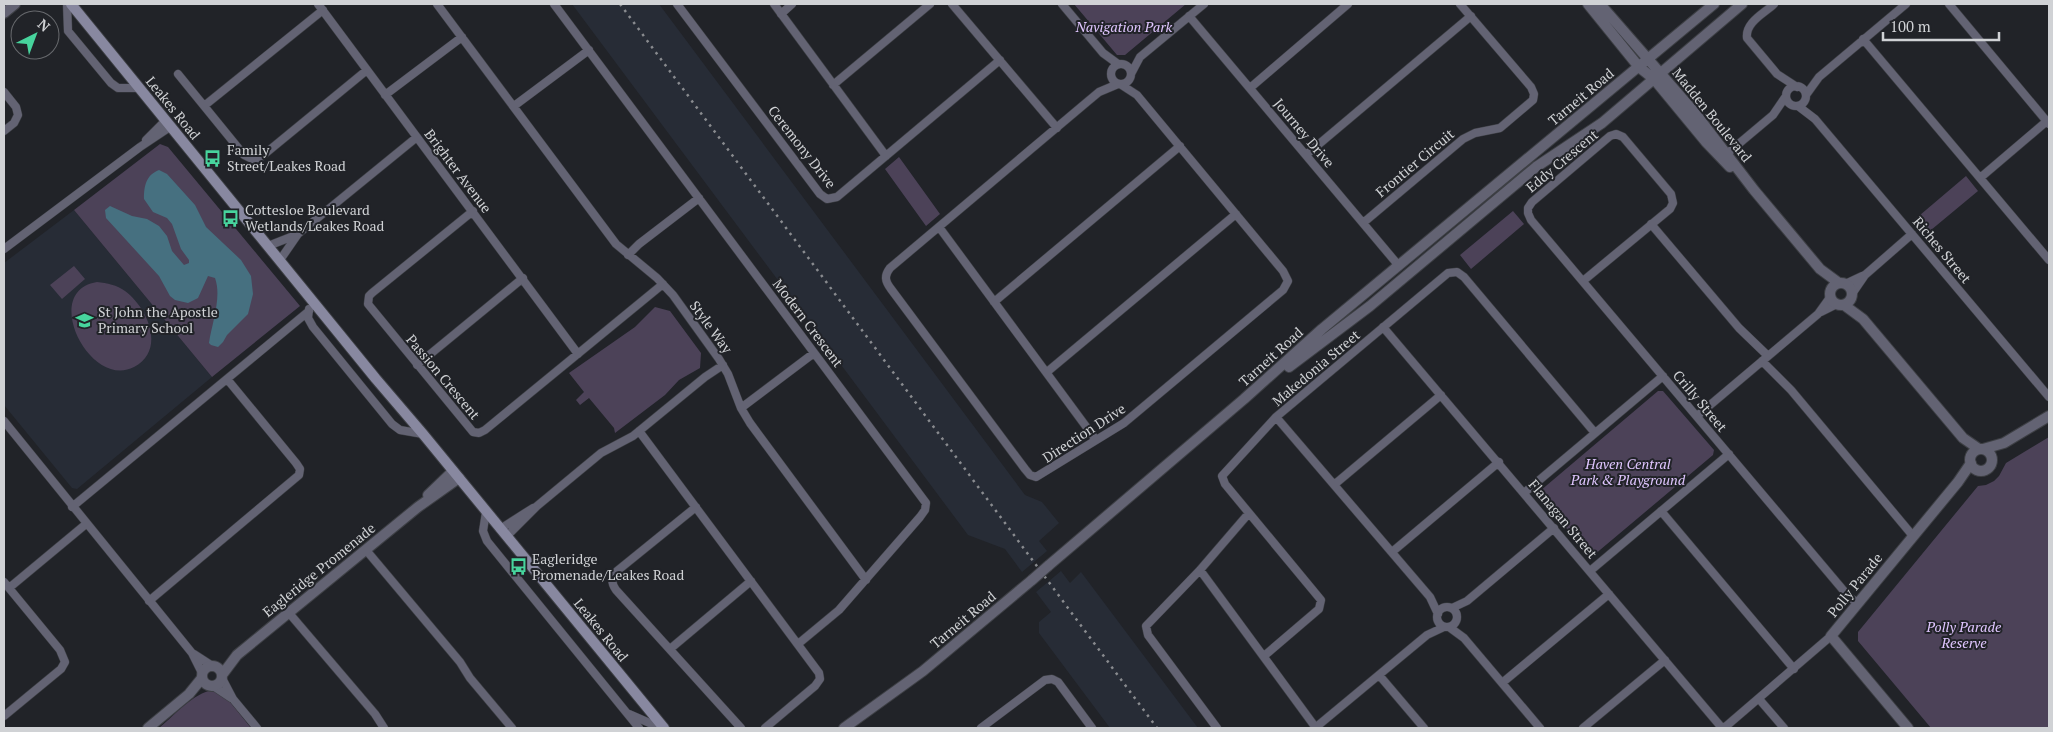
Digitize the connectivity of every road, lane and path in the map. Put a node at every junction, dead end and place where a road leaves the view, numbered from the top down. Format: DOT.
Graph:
graph roads {
  1 [pos="15,4"];
  2 [pos="69,4"];
  3 [pos="437,4"];
  4 [pos="554,4"];
  5 [pos="677,4"];
  6 [pos="774,4"];
  7 [pos="792,4"];
  8 [pos="930,4"];
  9 [pos="952,4"];
  10 [pos="1062,4"];
  11 [pos="1204,4"];
  12 [pos="1348,4"];
  13 [pos="1460,4"];
  14 [pos="1588,4"];
  15 [pos="1600,4"];
  16 [pos="1714,4"];
  17 [pos="1742,4"];
  18 [pos="1774,4"];
  19 [pos="1906,4"];
  20 [pos="1949,4"];
  21 [pos="320,7"];
  22 [pos="4,13"];
  23 [pos="781,14"];
  24 [pos="1190,16"];
  25 [pos="1471,16"];
  26 [pos="462,37"];
  27 [pos="1863,39"];
  28 [pos="589,50"];
  29 [pos="1103,53"];
  30 [pos="1140,57"];
  31 [pos="1000,60"];
  32 [pos="1643,63"];
  33 [pos="1120,64"];
  34 [pos="367,70"];
  35 [pos="178,74"];
  36 [pos="1111,74"];
  37 [pos="1777,74"];
  38 [pos="1130,76"];
  39 [pos="1657,76"];
  40 [pos="1819,77"];
  41 [pos="1119,84"];
  42 [pos="833,85"];
  43 [pos="1798,87"];
  44 [pos="139,88"];
  45 [pos="1250,88"];
  46 [pos="4,92"];
  47 [pos="1099,92"];
  48 [pos="385,94"];
  49 [pos="1786,94"];
  50 [pos="1137,95"];
  51 [pos="1806,96"];
  52 [pos="204,106"];
  53 [pos="514,106"];
  54 [pos="1795,106"];
  55 [pos="1773,115"];
  56 [pos="1815,119"];
  57 [pos="2048,122"];
  58 [pos="168,124"];
  59 [pos="1057,128"];
  60 [pos="4,131"];
  61 [pos="417,136"];
  62 [pos="1180,146"];
  63 [pos="1306,155"];
  64 [pos="886,156"];
  65 [pos="1724,156"];
  66 [pos="1980,178"];
  67 [pos="699,198"];
  68 [pos="472,211"];
  69 [pos="1527,211"];
  70 [pos="1480,213"];
  71 [pos="1236,214"];
  72 [pos="1363,223"];
  73 [pos="1651,224"];
  74 [pos="939,227"];
  75 [pos="298,234"];
  76 [pos="1912,234"];
  77 [pos="268,246"];
  78 [pos="4,249"];
  79 [pos="628,255"];
  80 [pos="280,260"];
  81 [pos="2049,260"];
  82 [pos="1399,266"];
  83 [pos="1864,275"];
  84 [pos="523,278"];
  85 [pos="1584,281"];
  86 [pos="663,284"];
  87 [pos="1395,285"];
  88 [pos="1842,294"];
  89 [pos="311,298"];
  90 [pos="994,302"];
  91 [pos="309,310"];
  92 [pos="292,326"];
  93 [pos="313,327"];
  94 [pos="1383,327"];
  95 [pos="814,353"];
  96 [pos="578,354"];
  97 [pos="1765,359"];
  98 [pos="416,365"];
  99 [pos="723,365"];
  100 [pos="1047,372"];
  101 [pos="1663,376"];
  102 [pos="227,379"];
  103 [pos="1253,392"];
  104 [pos="1441,395"];
  105 [pos="2049,397"];
  106 [pos="741,408"];
  107 [pos="1697,416"];
  108 [pos="2049,416"];
  109 [pos="1276,417"];
  110 [pos="4,421"];
  111 [pos="639,431"];
  112 [pos="1595,433"];
  113 [pos="423,434"];
  114 [pos="1096,440"];
  115 [pos="2004,443"];
  116 [pos="1729,454"];
  117 [pos="1976,454"];
  118 [pos="1992,459"];
  119 [pos="1499,462"];
  120 [pos="1981,471"];
  121 [pos="456,475"];
  122 [pos="1958,482"];
  123 [pos="1335,484"];
  124 [pos="1524,493"];
  125 [pos="72,507"];
  126 [pos="696,507"];
  127 [pos="1661,511"];
  128 [pos="486,512"];
  129 [pos="1249,513"];
  130 [pos="86,524"];
  131 [pos="1554,528"];
  132 [pos="503,533"];
  133 [pos="1913,536"];
  134 [pos="366,550"];
  135 [pos="1392,552"];
  136 [pos="1200,570"];
  137 [pos="1590,571"];
  138 [pos="866,580"];
  139 [pos="751,581"];
  140 [pos="6,585"];
  141 [pos="1609,594"];
  142 [pos="1430,597"];
  143 [pos="149,600"];
  144 [pos="1467,601"];
  145 [pos="1858,603"];
  146 [pos="1448,608"];
  147 [pos="289,613"];
  148 [pos="1438,616"];
  149 [pos="1456,618"];
  150 [pos="1447,627"];
  151 [pos="1427,635"];
  152 [pos="1831,636"];
  153 [pos="1464,638"];
  154 [pos="798,644"];
  155 [pos="670,649"];
  156 [pos="192,653"];
  157 [pos="237,655"];
  158 [pos="1264,656"];
  159 [pos="1665,660"];
  160 [pos="212,665"];
  161 [pos="1794,669"];
  162 [pos="202,675"];
  163 [pos="1379,675"];
  164 [pos="222,676"];
  165 [pos="1502,683"];
  166 [pos="212,686"];
  167 [pos="189,694"];
  168 [pos="233,699"];
  169 [pos="1759,699"];
  170 [pos="629,714"];
  171 [pos="4,716"];
  172 [pos="148,728"];
  173 [pos="257,728"];
  174 [pos="384,728"];
  175 [pos="512,728"];
  176 [pos="639,728"];
  177 [pos="663,728"];
  178 [pos="741,728"];
  179 [pos="765,728"];
  180 [pos="844,728"];
  181 [pos="981,728"];
  182 [pos="1092,728"];
  183 [pos="1217,728"];
  184 [pos="1316,728"];
  185 [pos="1424,728"];
  186 [pos="1540,728"];
  187 [pos="1583,728"];
  188 [pos="1723,728"];
  189 [pos="1784,728"];
  190 [pos="1908,728"];
  1 -- 22 [label="street"];
  2 -- 44 [label="main road, Leakes Road"];
  2 -- 44 [label="street"];
  3 -- 26 [label="street, Style Way"];
  4 -- 28 [label="street, Modern Crescent"];
  5 -- 64 [label="street, Ceremony Drive"];
  6 -- 23 [label="street"];
  7 -- 23 [label="street"];
  8 -- 42 [label="street"];
  9 -- 31 [label="street"];
  10 -- 29 [label="street"];
  11 -- 24 [label="street"];
  12 -- 45 [label="street"];
  13 -- 25 [label="street, Frontier Circuit"];
  14 -- 32 [label="street"];
  15 -- 32 [label="street"];
  16 -- 32 [label="street, Tarneit Road"];
  17 -- 39 [label="street"];
  18 -- 37 [label="street"];
  19 -- 27 [label="street"];
  20 -- 57 [label="street"];
  21 -- 34 [label="street, Brighter Avenue"];
  21 -- 52 [label="street"];
  23 -- 42 [label="street"];
  24 -- 30 [label="street"];
  24 -- 45 [label="street, Journey Drive"];
  25 -- 63 [label="street"];
  25 -- 72 [label="street, Frontier Circuit"];
  26 -- 48 [label="street"];
  26 -- 53 [label="street, Style Way"];
  27 -- 40 [label="street"];
  27 -- 66 [label="street"];
  28 -- 53 [label="street"];
  28 -- 67 [label="street, Modern Crescent"];
  29 -- 33 [label="street"];
  29 -- 36 [label="street"];
  30 -- 33 [label="street"];
  30 -- 38 [label="street"];
  31 -- 59 [label="street"];
  31 -- 64 [label="street, Ceremony Drive"];
  32 -- 39 [label="street, Madden Boulevard"];
  32 -- 82 [label="street, Tarneit Road"];
  33 -- 36 [label="street"];
  33 -- 38 [label="street"];
  34 -- 48 [label="street, Brighter Avenue"];
  34 -- 52 [label="street"];
  35 -- 52 [label="street"];
  36 -- 41 [label="street"];
  36 -- 47 [label="street"];
  37 -- 43 [label="street"];
  37 -- 49 [label="street"];
  38 -- 41 [label="street"];
  38 -- 50 [label="street"];
  39 -- 65 [label="street, Madden Boulevard"];
  39 -- 70 [label="street"];
  40 -- 43 [label="street"];
  40 -- 51 [label="street"];
  41 -- 47 [label="street"];
  41 -- 50 [label="street"];
  42 -- 64 [label="street"];
  43 -- 49 [label="street"];
  43 -- 51 [label="street"];
  44 -- 58 [label="main road, Leakes Road"];
  45 -- 63 [label="street, Journey Drive"];
  46 -- 60 [label="street"];
  47 -- 59 [label="street"];
  48 -- 61 [label="street, Brighter Avenue"];
  49 -- 54 [label="street"];
  49 -- 55 [label="street"];
  50 -- 62 [label="street"];
  51 -- 54 [label="street"];
  51 -- 56 [label="street, Riches Street"];
  53 -- 79 [label="street, Style Way"];
  54 -- 55 [label="street"];
  54 -- 56 [label="street, Riches Street"];
  55 -- 65 [label="street"];
  56 -- 76 [label="street, Riches Street"];
  57 -- 66 [label="street"];
  58 -- 77 [label="main road, Leakes Road"];
  58 -- 78 [label="street"];
  59 -- 74 [label="street"];
  61 -- 68 [label="street, Brighter Avenue"];
  61 -- 75 [label="street"];
  62 -- 71 [label="street"];
  62 -- 90 [label="street"];
  63 -- 72 [label="street, Journey Drive"];
  65 -- 88 [label="street, Madden Boulevard"];
  66 -- 81 [label="street"];
  67 -- 79 [label="street"];
  67 -- 95 [label="street, Modern Crescent"];
  68 -- 84 [label="street, Brighter Avenue"];
  68 -- 98 [label="street, Passion Crescent"];
  69 -- 73 [label="street, Eddy Crescent"];
  69 -- 85 [label="street, Crilly Street"];
  70 -- 82 [label="street"];
  70 -- 87 [label="street"];
  71 -- 100 [label="street"];
  71 -- 114 [label="street, Direction Drive"];
  72 -- 82 [label="street, Journey Drive"];
  73 -- 85 [label="street, Eddy Crescent"];
  73 -- 97 [label="street"];
  74 -- 90 [label="street"];
  74 -- 114 [label="street, Direction Drive"];
  75 -- 77 [label="street"];
  75 -- 80 [label="street"];
  76 -- 83 [label="street"];
  76 -- 105 [label="street, Riches Street"];
  77 -- 80 [label="main road, Leakes Road"];
  79 -- 86 [label="street, Style Way"];
  80 -- 89 [label="main road, Leakes Road"];
  82 -- 87 [label="street"];
  82 -- 103 [label="street, Tarneit Road"];
  83 -- 88 [label="street"];
  83 -- 88 [label="street"];
  84 -- 96 [label="street, Brighter Avenue"];
  84 -- 98 [label="street"];
  85 -- 101 [label="street, Crilly Street"];
  86 -- 96 [label="street, Passion Crescent"];
  86 -- 99 [label="street, Style Way"];
  87 -- 103 [label="street"];
  88 -- 97 [label="street"];
  88 -- 117 [label="street, Madden Boulevard"];
  89 -- 91 [label="street"];
  89 -- 113 [label="main road, Leakes Road"];
  90 -- 100 [label="street"];
  91 -- 92 [label="street"];
  91 -- 93 [label="street"];
  92 -- 93 [label="street"];
  92 -- 102 [label="street"];
  93 -- 113 [label="street"];
  94 -- 104 [label="street, Flanagan Street"];
  94 -- 109 [label="street, Makedonia Street"];
  94 -- 112 [label="street, Makedonia Street"];
  95 -- 106 [label="street"];
  95 -- 138 [label="street, Modern Crescent"];
  96 -- 98 [label="street, Passion Crescent"];
  97 -- 107 [label="street"];
  97 -- 133 [label="street"];
  99 -- 106 [label="street, Style Way"];
  99 -- 111 [label="street"];
  100 -- 114 [label="street"];
  101 -- 107 [label="street, Crilly Street"];
  101 -- 112 [label="street"];
  102 -- 125 [label="street"];
  102 -- 143 [label="street"];
  103 -- 180 [label="street, Tarneit Road, bridge"];
  104 -- 119 [label="street, Flanagan Street"];
  104 -- 123 [label="street"];
  106 -- 138 [label="street, Style Way"];
  107 -- 116 [label="street, Crilly Street"];
  108 -- 115 [label="street"];
  109 -- 123 [label="street"];
  109 -- 129 [label="street, Makedonia Street"];
  110 -- 125 [label="street"];
  111 -- 126 [label="street"];
  111 -- 132 [label="street"];
  112 -- 124 [label="street"];
  113 -- 121 [label="main road, Leakes Road"];
  115 -- 117 [label="street"];
  115 -- 118 [label="street"];
  116 -- 127 [label="street"];
  116 -- 145 [label="street, Crilly Street"];
  117 -- 118 [label="street"];
  117 -- 120 [label="street"];
  117 -- 122 [label="street, Polly Parade"];
  118 -- 120 [label="street"];
  119 -- 124 [label="street, Flanagan Street"];
  119 -- 135 [label="street"];
  120 -- 122 [label="street, Polly Parade"];
  121 -- 128 [label="main road, Leakes Road"];
  121 -- 134 [label="street, Eagleridge Promenade"];
  122 -- 133 [label="street, Polly Parade"];
  123 -- 135 [label="street"];
  124 -- 131 [label="street, Flanagan Street"];
  125 -- 130 [label="street"];
  126 -- 139 [label="street"];
  126 -- 155 [label="street"];
  127 -- 137 [label="street"];
  127 -- 161 [label="street"];
  128 -- 132 [label="main road, Leakes Road"];
  128 -- 170 [label="street"];
  129 -- 136 [label="street"];
  129 -- 158 [label="street, Makedonia Street"];
  130 -- 140 [label="street"];
  130 -- 143 [label="street"];
  131 -- 137 [label="street, Flanagan Street"];
  131 -- 144 [label="street"];
  132 -- 177 [label="main road, Leakes Road"];
  133 -- 145 [label="street, Polly Parade"];
  134 -- 147 [label="street, Eagleridge Promenade"];
  134 -- 175 [label="street"];
  135 -- 142 [label="street"];
  136 -- 158 [label="street"];
  136 -- 183 [label="street"];
  137 -- 141 [label="street, Flanagan Street"];
  138 -- 154 [label="street, Modern Crescent"];
  139 -- 154 [label="street"];
  139 -- 155 [label="street"];
  140 -- 171 [label="street"];
  141 -- 159 [label="street, Flanagan Street"];
  141 -- 165 [label="street"];
  142 -- 146 [label="street"];
  142 -- 148 [label="street"];
  143 -- 156 [label="street"];
  144 -- 146 [label="street"];
  144 -- 149 [label="street"];
  145 -- 152 [label="street, Polly Parade"];
  146 -- 148 [label="street"];
  146 -- 149 [label="street"];
  147 -- 157 [label="street, Eagleridge Promenade"];
  147 -- 174 [label="street"];
  148 -- 150 [label="street"];
  148 -- 151 [label="street"];
  149 -- 150 [label="street"];
  149 -- 153 [label="street"];
  150 -- 151 [label="street"];
  150 -- 153 [label="street"];
  151 -- 163 [label="street"];
  152 -- 161 [label="street"];
  152 -- 190 [label="street, Polly Parade"];
  153 -- 165 [label="street"];
  154 -- 179 [label="street"];
  155 -- 178 [label="street"];
  156 -- 160 [label="street"];
  156 -- 162 [label="street"];
  157 -- 160 [label="street, Eagleridge Promenade"];
  157 -- 164 [label="street, Eagleridge Promenade"];
  158 -- 184 [label="street"];
  159 -- 187 [label="street"];
  159 -- 188 [label="street, Flanagan Street"];
  160 -- 162 [label="street"];
  160 -- 164 [label="street"];
  161 -- 169 [label="street"];
  162 -- 166 [label="street"];
  162 -- 167 [label="street"];
  163 -- 184 [label="street"];
  163 -- 185 [label="street"];
  164 -- 166 [label="street"];
  164 -- 168 [label="street"];
  165 -- 186 [label="street"];
  166 -- 167 [label="street"];
  166 -- 168 [label="street"];
  167 -- 172 [label="street"];
  168 -- 173 [label="street"];
  169 -- 188 [label="street"];
  169 -- 189 [label="street"];
  170 -- 176 [label="street"];
  170 -- 177 [label="street, Leakes Road"];
  181 -- 182 [label="street"];
}
